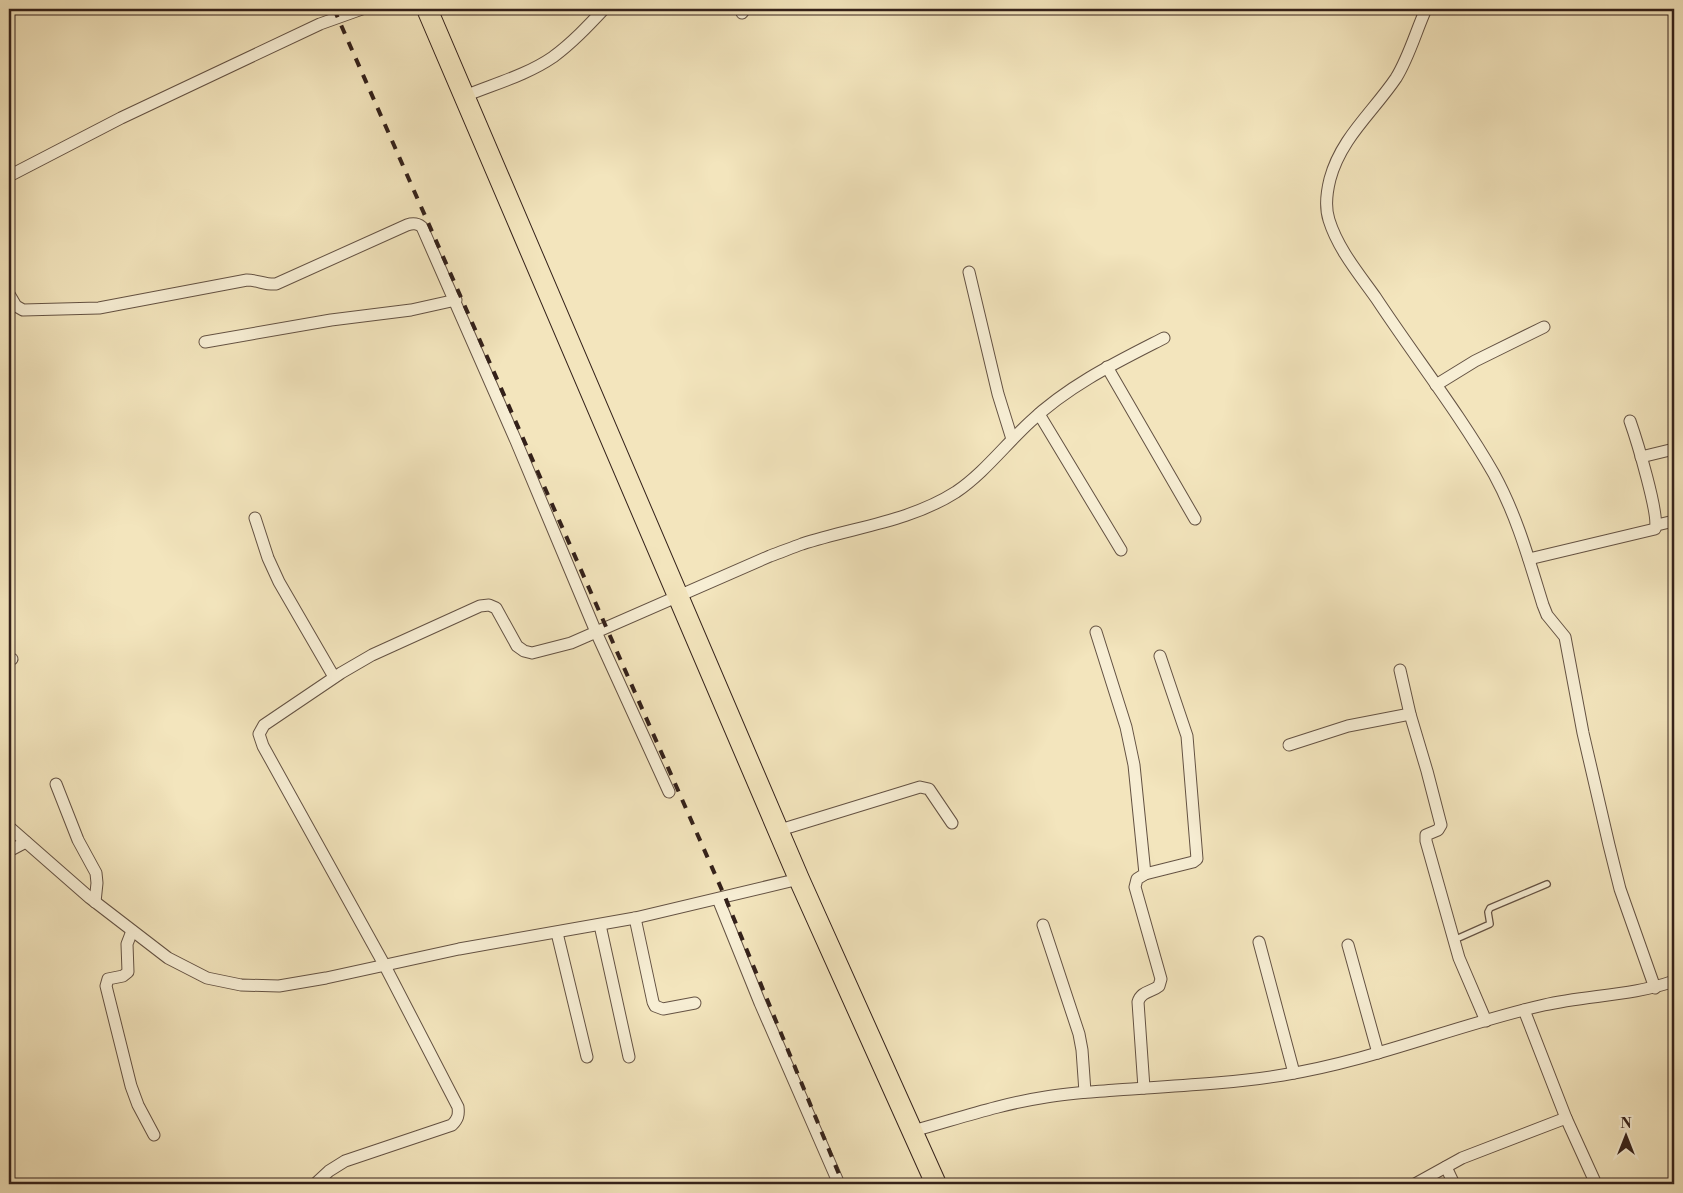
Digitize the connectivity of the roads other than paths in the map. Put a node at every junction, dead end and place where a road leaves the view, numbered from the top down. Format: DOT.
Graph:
graph roads {
  1 [pos="362,9"];
  2 [pos="427,9"];
  3 [pos="604,9"];
  4 [pos="1426,9"];
  5 [pos="465,96"];
  6 [pos="9,176"];
  7 [pos="969,272"];
  8 [pos="9,294"];
  9 [pos="456,300"];
  10 [pos="1544,327"];
  11 [pos="1164,338"];
  12 [pos="205,342"];
  13 [pos="1107,367"];
  14 [pos="1436,384"];
  15 [pos="1039,414"];
  16 [pos="1630,421"];
  17 [pos="1012,439"];
  18 [pos="1674,449"];
  19 [pos="1641,457"];
  20 [pos="255,518"];
  21 [pos="1195,519"];
  22 [pos="1674,521"];
  23 [pos="1657,525"];
  24 [pos="1121,550"];
  25 [pos="1529,559"];
  26 [pos="679,595"];
  27 [pos="596,632"];
  28 [pos="1096,632"];
  29 [pos="1160,656"];
  30 [pos="1400,670"];
  31 [pos="334,677"];
  32 [pos="1410,714"];
  33 [pos="1289,744"];
  34 [pos="56,784"];
  35 [pos="669,792"];
  36 [pos="952,823"];
  37 [pos="9,827"];
  38 [pos="780,830"];
  39 [pos="26,842"];
  40 [pos="9,851"];
  41 [pos="1145,874"];
  42 [pos="799,879"];
  43 [pos="1547,884"];
  44 [pos="718,899"];
  45 [pos="94,902"];
  46 [pos="635,918"];
  47 [pos="600,925"];
  48 [pos="1043,925"];
  49 [pos="132,930"];
  50 [pos="557,933"];
  51 [pos="1454,940"];
  52 [pos="1259,942"];
  53 [pos="1348,945"];
  54 [pos="385,966"];
  55 [pos="1674,981"];
  56 [pos="1656,988"];
  57 [pos="695,1003"];
  58 [pos="1524,1010"];
  59 [pos="1486,1021"];
  60 [pos="1378,1053"];
  61 [pos="587,1057"];
  62 [pos="629,1057"];
  63 [pos="1294,1073"];
  64 [pos="1144,1088"];
  65 [pos="1085,1092"];
  66 [pos="1566,1118"];
  67 [pos="913,1131"];
  68 [pos="154,1135"];
  69 [pos="1446,1167"];
  70 [pos="315,1184"];
  71 [pos="839,1184"];
  72 [pos="936,1184"];
  73 [pos="1415,1184"];
  74 [pos="1454,1184"];
  75 [pos="1596,1184"];
  1 -- 6 [label="street"];
  2 -- 5 [label="highway"];
  3 -- 5 [label="street"];
  4 -- 14 [label="street"];
  5 -- 26 [label="highway"];
  7 -- 17 [label="street"];
  8 -- 9 [label="street"];
  9 -- 12 [label="street"];
  9 -- 27 [label="street"];
  10 -- 14 [label="street"];
  11 -- 13 [label="street"];
  13 -- 15 [label="street"];
  13 -- 21 [label="street"];
  14 -- 25 [label="street"];
  15 -- 17 [label="street"];
  15 -- 24 [label="street"];
  16 -- 19 [label="street"];
  17 -- 26 [label="street"];
  18 -- 19 [label="street"];
  19 -- 23 [label="street"];
  20 -- 31 [label="street"];
  22 -- 23 [label="street"];
  23 -- 25 [label="street"];
  25 -- 56 [label="street"];
  26 -- 27 [label="street"];
  26 -- 38 [label="highway"];
  27 -- 31 [label="street"];
  27 -- 35 [label="street"];
  28 -- 41 [label="street"];
  29 -- 41 [label="street"];
  30 -- 32 [label="street"];
  31 -- 54 [label="street"];
  32 -- 33 [label="street"];
  32 -- 51 [label="street"];
  34 -- 45 [label="street"];
  36 -- 38 [label="street"];
  37 -- 39 [label="street"];
  38 -- 42 [label="highway"];
  39 -- 40 [label="street"];
  39 -- 45 [label="street"];
  41 -- 64 [label="street"];
  42 -- 44 [label="street"];
  42 -- 67 [label="highway"];
  43 -- 51 [label="lane"];
  44 -- 46 [label="street"];
  44 -- 71 [label="street"];
  45 -- 49 [label="street"];
  46 -- 47 [label="street"];
  46 -- 57 [label="street"];
  47 -- 50 [label="street"];
  47 -- 62 [label="street"];
  48 -- 65 [label="street"];
  49 -- 54 [label="street"];
  49 -- 68 [label="street"];
  50 -- 54 [label="street"];
  50 -- 61 [label="street"];
  51 -- 59 [label="street"];
  52 -- 63 [label="street"];
  53 -- 60 [label="street"];
  54 -- 70 [label="street"];
  55 -- 56 [label="street"];
  56 -- 58 [label="street"];
  58 -- 59 [label="street"];
  58 -- 66 [label="street"];
  59 -- 60 [label="street"];
  60 -- 63 [label="street"];
  63 -- 64 [label="street"];
  64 -- 65 [label="street"];
  65 -- 67 [label="street"];
  66 -- 69 [label="street"];
  66 -- 75 [label="street"];
  67 -- 72 [label="highway"];
  69 -- 73 [label="street"];
  69 -- 74 [label="street"];
}
